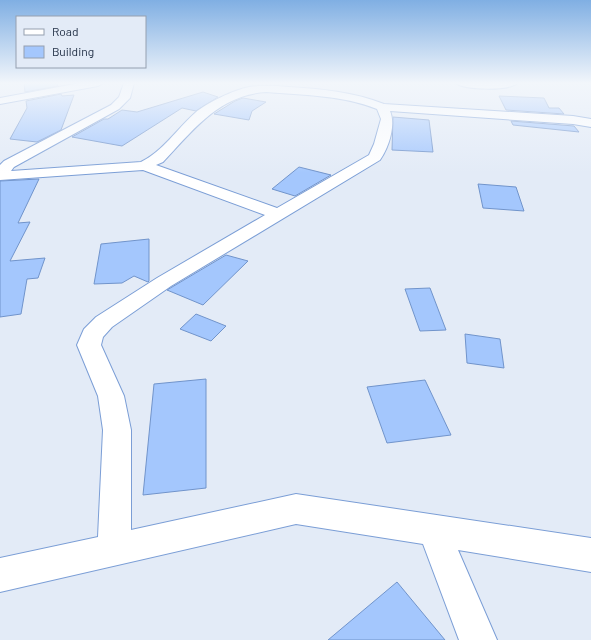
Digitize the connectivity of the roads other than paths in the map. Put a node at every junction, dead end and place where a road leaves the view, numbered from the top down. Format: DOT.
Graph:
graph roads {
  1 [pos="104,113"];
  2 [pos="204,113"];
  3 [pos="384,113"];
  4 [pos="461,113"];
  5 [pos="591,123"];
  6 [pos="144,166"];
  7 [pos="0,175"];
  8 [pos="278,214"];
  9 [pos="434,530"];
  10 [pos="114,549"];
  11 [pos="591,555"];
  12 [pos="0,574"];
  13 [pos="478,640"];
  1 -- 7 [label="street"];
  2 -- 6 [label="street"];
  3 -- 8 [label="street"];
  4 -- 5 [label="street"];
  6 -- 7 [label="street"];
  6 -- 8 [label="street"];
  8 -- 10 [label="street"];
  9 -- 10 [label="street"];
  9 -- 11 [label="street"];
  9 -- 13 [label="street"];
  10 -- 12 [label="street"];
}
